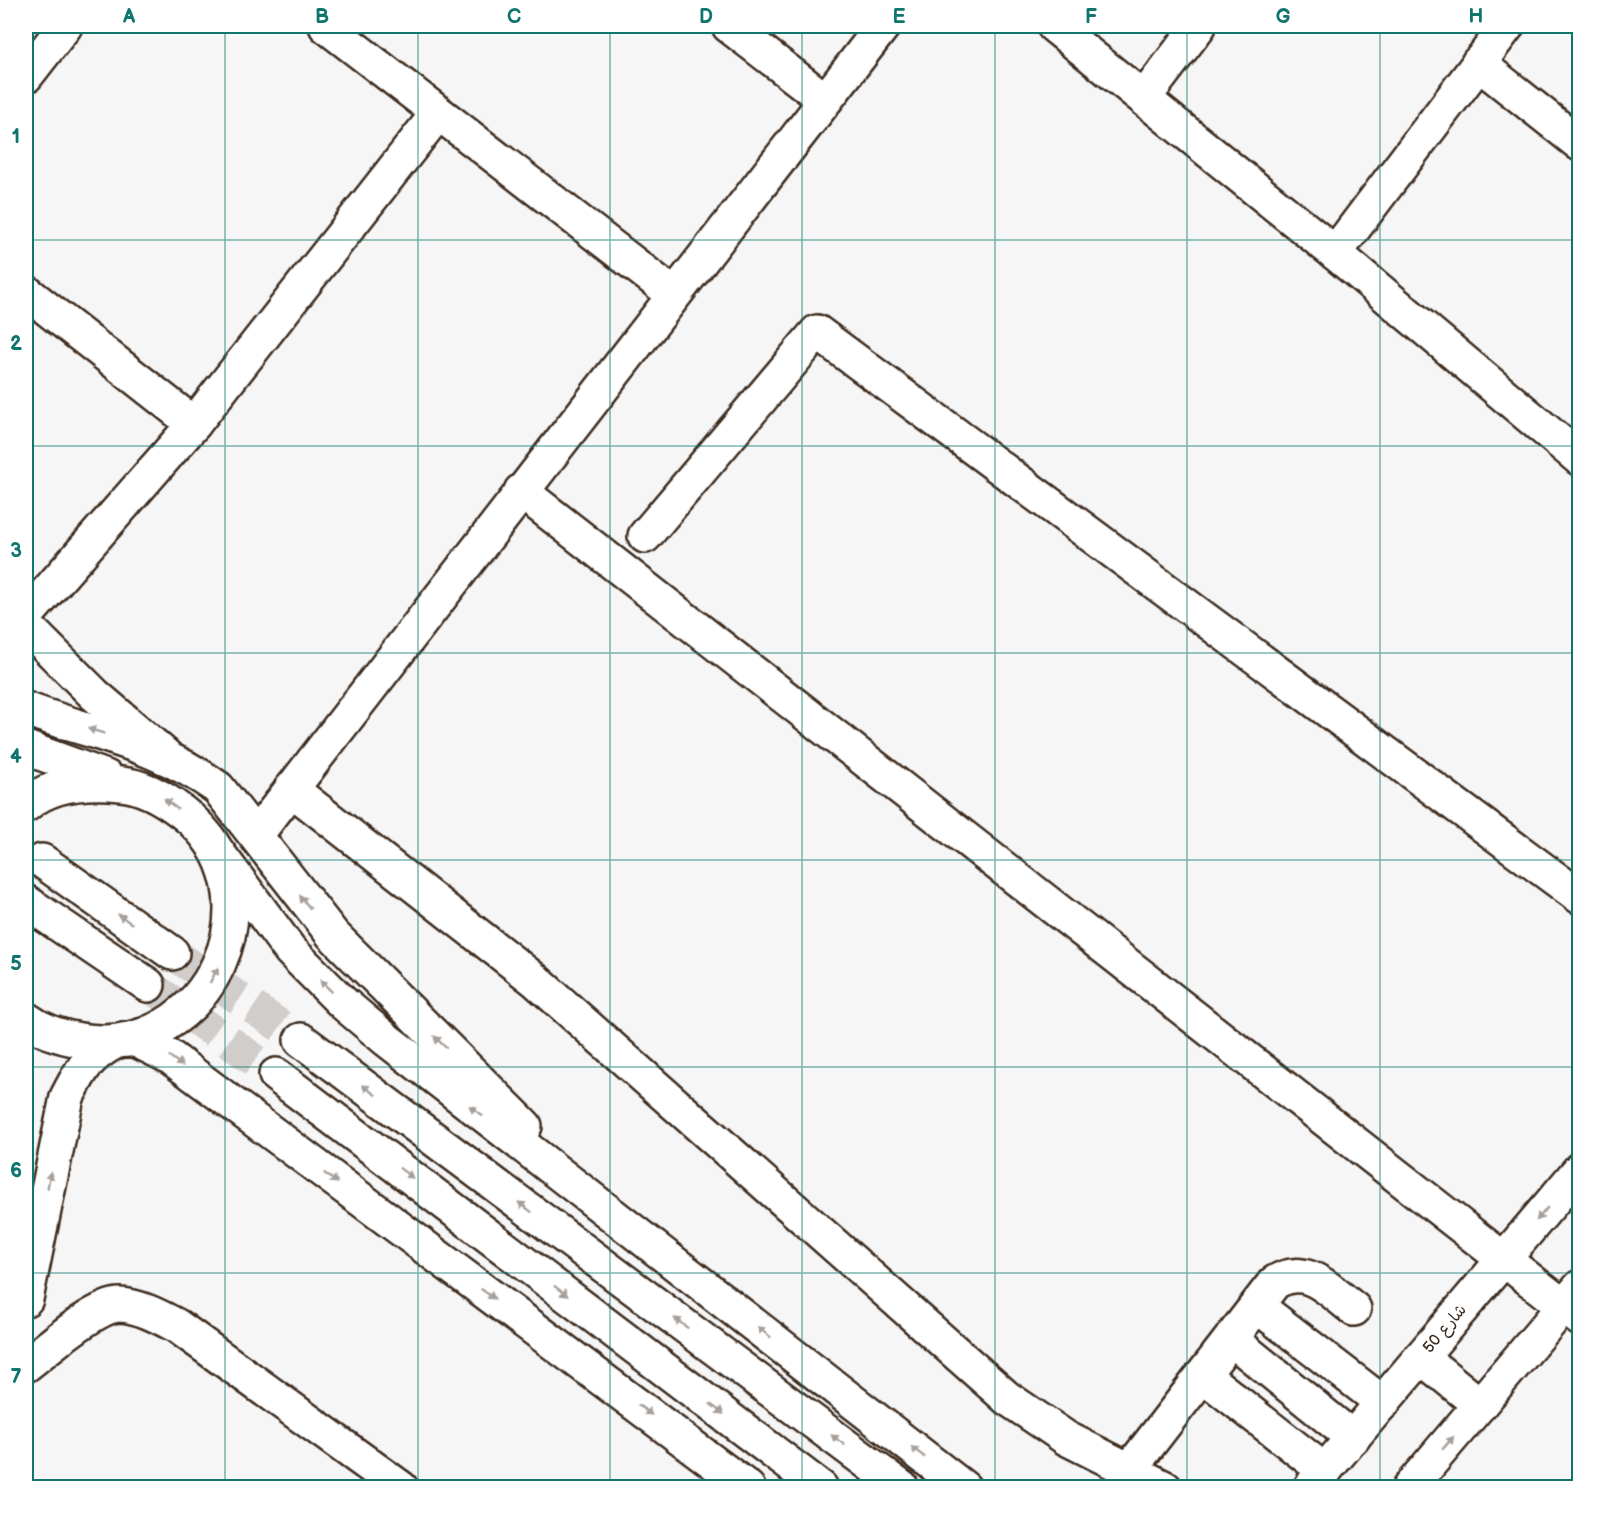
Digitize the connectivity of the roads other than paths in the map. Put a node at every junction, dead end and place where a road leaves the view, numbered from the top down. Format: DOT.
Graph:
graph roads {
  1 [pos="65,26"];
  2 [pos="326,26"];
  3 [pos="729,26"];
  4 [pos="884,26"];
  5 [pos="1054,26"];
  6 [pos="1199,26"];
  7 [pos="1508,26"];
  8 [pos="1478,63"];
  9 [pos="26,76"];
  10 [pos="1144,98"];
  11 [pos="825,100"];
  12 [pos="438,112"];
  13 [pos="1580,144"];
  14 [pos="1335,252"];
  15 [pos="26,292"];
  16 [pos="673,294"];
  17 [pos="194,424"];
  18 [pos="1580,459"];
  19 [pos="521,491"];
  20 [pos="645,536"];
  21 [pos="26,616"];
  22 [pos="26,626"];
  23 [pos="26,709"];
  24 [pos="26,748"];
  25 [pos="165,755"];
  26 [pos="127,784"];
  27 [pos="291,789"];
  28 [pos="26,805"];
  29 [pos="256,835"];
  30 [pos="216,850"];
  31 [pos="42,861"];
  32 [pos="1580,897"];
  33 [pos="26,902"];
  34 [pos="172,953"];
  35 [pos="148,985"];
  36 [pos="26,1019"];
  37 [pos="301,1040"];
  38 [pos="119,1041"];
  39 [pos="276,1075"];
  40 [pos="1580,1169"];
  41 [pos="666,1256"];
  42 [pos="1504,1259"];
  43 [pos="26,1299"];
  44 [pos="1574,1304"];
  45 [pos="1257,1306"];
  46 [pos="1354,1309"];
  47 [pos="1231,1340"];
  48 [pos="1421,1358"];
  49 [pos="26,1365"];
  50 [pos="1204,1376"];
  51 [pos="1383,1403"];
  52 [pos="1480,1405"];
  53 [pos="1353,1437"];
  54 [pos="1130,1468"];
  55 [pos="1318,1479"];
  56 [pos="401,1488"];
  57 [pos="748,1488"];
  58 [pos="821,1488"];
  59 [pos="902,1488"];
  60 [pos="964,1488"];
  61 [pos="1165,1488"];
  62 [pos="1409,1488"];
  1 -- 9 [label="street"];
  2 -- 12 [label="street"];
  3 -- 11 [label="street"];
  4 -- 11 [label="street"];
  5 -- 10 [label="street"];
  6 -- 10 [label="street"];
  7 -- 8 [label="street"];
  8 -- 13 [label="street"];
  8 -- 14 [label="street"];
  10 -- 14 [label="street"];
  11 -- 16 [label="street"];
  12 -- 16 [label="street"];
  12 -- 17 [label="street"];
  14 -- 18 [label="street"];
  15 -- 17 [label="street"];
  16 -- 19 [label="street"];
  17 -- 21 [label="street"];
  19 -- 27 [label="street"];
  19 -- 42 [label="street"];
  20 -- 32 [label="street"];
  22 -- 25 [label="street"];
  25 -- 23 [label="street, one-way"];
  24 -- 26 [label="street"];
  25 -- 29 [label="street"];
  26 -- 28 [label="street"];
  30 -- 26 [label="street, one-way"];
  27 -- 29 [label="street"];
  27 -- 54 [label="street"];
  41 -- 29 [label="street, one-way"];
  38 -- 30 [label="street, one-way"];
  41 -- 30 [label="street, one-way"];
  34 -- 31 [label="street, one-way"];
  33 -- 35 [label="street"];
  36 -- 38 [label="street"];
  59 -- 37 [label="street, one-way"];
  43 -- 38 [label="street, one-way"];
  38 -- 57 [label="street, one-way"];
  39 -- 58 [label="street, one-way"];
  40 -- 42 [label="street, شارع 50, one-way"];
  60 -- 41 [label="street, one-way"];
  42 -- 44 [label="street"];
  42 -- 48 [label="street, شارع 50"];
  44 -- 52 [label="street"];
  45 -- 46 [label="street"];
  45 -- 47 [label="street"];
  45 -- 51 [label="street"];
  47 -- 50 [label="street"];
  47 -- 53 [label="street"];
  48 -- 51 [label="street, شارع 50"];
  48 -- 52 [label="street"];
  49 -- 56 [label="street"];
  50 -- 54 [label="street"];
  50 -- 55 [label="street"];
  51 -- 53 [label="street, شارع 50"];
  62 -- 52 [label="street, one-way"];
  53 -- 55 [label="street, شارع 50"];
  54 -- 61 [label="street"];
}
